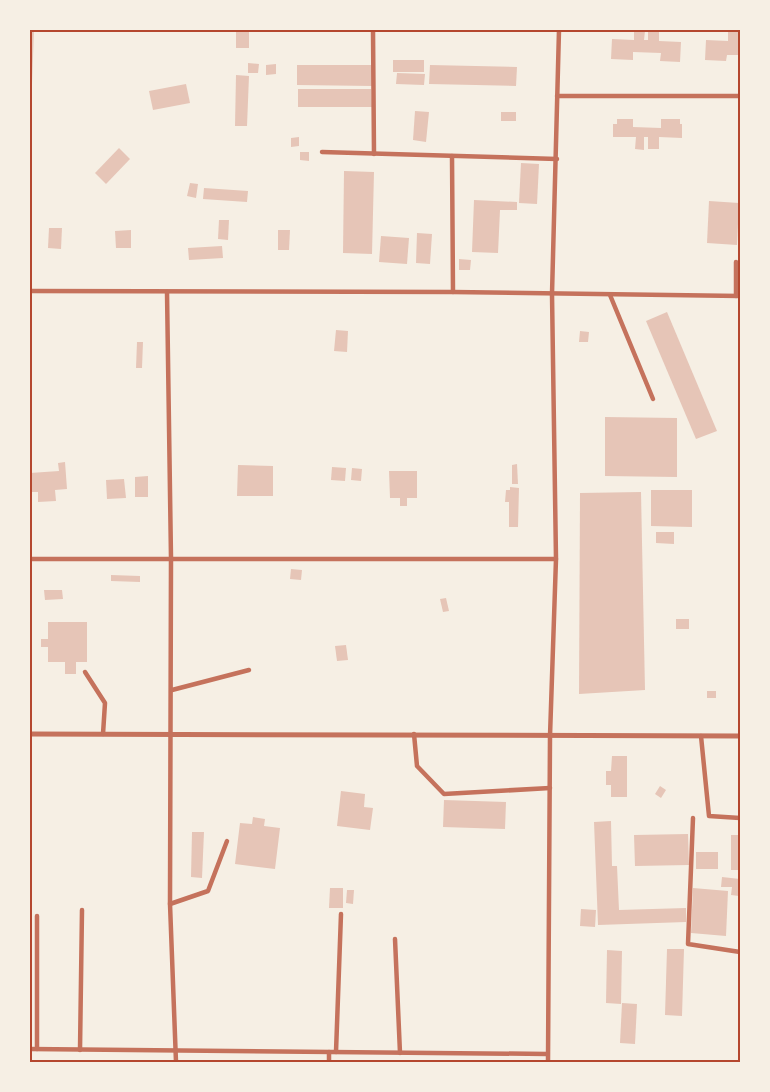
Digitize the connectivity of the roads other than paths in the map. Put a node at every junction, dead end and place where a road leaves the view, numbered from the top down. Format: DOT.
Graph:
graph roads {
  1 [pos="373,30"];
  2 [pos="559,30"];
  3 [pos="557,96"];
  4 [pos="740,96"];
  5 [pos="322,152"];
  6 [pos="374,154"];
  7 [pos="452,156"];
  8 [pos="557,159"];
  9 [pos="736,262"];
  10 [pos="30,291"];
  11 [pos="167,292"];
  12 [pos="454,292"];
  13 [pos="552,294"];
  14 [pos="610,295"];
  15 [pos="738,296"];
  16 [pos="653,399"];
  17 [pos="171,558"];
  18 [pos="30,559"];
  19 [pos="556,559"];
  20 [pos="249,670"];
  21 [pos="85,672"];
  22 [pos="172,690"];
  23 [pos="30,734"];
  24 [pos="103,734"];
  25 [pos="172,734"];
  26 [pos="414,734"];
  27 [pos="550,736"];
  28 [pos="701,736"];
  29 [pos="740,736"];
  30 [pos="550,788"];
  31 [pos="693,818"];
  32 [pos="740,818"];
  33 [pos="227,841"];
  34 [pos="170,904"];
  35 [pos="82,910"];
  36 [pos="341,914"];
  37 [pos="37,916"];
  38 [pos="395,939"];
  39 [pos="740,952"];
  40 [pos="30,1049"];
  41 [pos="37,1049"];
  42 [pos="80,1050"];
  43 [pos="176,1051"];
  44 [pos="329,1052"];
  45 [pos="336,1052"];
  46 [pos="400,1053"];
  47 [pos="547,1054"];
  48 [pos="176,1062"];
  49 [pos="329,1062"];
  50 [pos="548,1062"];
  1 -- 6 [label="street"];
  2 -- 3 [label="street"];
  3 -- 4 [label="street"];
  3 -- 8 [label="street"];
  5 -- 6 [label="street"];
  6 -- 7 [label="street"];
  7 -- 8 [label="street"];
  7 -- 12 [label="street"];
  8 -- 13 [label="street"];
  9 -- 15 [label="street"];
  10 -- 11 [label="street"];
  11 -- 12 [label="street"];
  11 -- 17 [label="street"];
  12 -- 13 [label="street"];
  13 -- 14 [label="street"];
  13 -- 19 [label="street"];
  14 -- 15 [label="street"];
  14 -- 16 [label="street"];
  17 -- 18 [label="street"];
  17 -- 19 [label="street"];
  17 -- 22 [label="street"];
  19 -- 27 [label="street"];
  20 -- 22 [label="street"];
  21 -- 24 [label="street"];
  22 -- 25 [label="street"];
  23 -- 24 [label="street"];
  24 -- 25 [label="street"];
  25 -- 26 [label="street"];
  25 -- 34 [label="street"];
  26 -- 27 [label="street"];
  26 -- 30 [label="street"];
  27 -- 28 [label="street"];
  27 -- 30 [label="street"];
  28 -- 29 [label="street"];
  28 -- 32 [label="street"];
  30 -- 47 [label="street"];
  31 -- 39 [label="street"];
  33 -- 34 [label="street"];
  34 -- 43 [label="street"];
  35 -- 42 [label="street"];
  36 -- 45 [label="street"];
  37 -- 41 [label="street"];
  38 -- 46 [label="street"];
  40 -- 41 [label="street"];
  41 -- 42 [label="street"];
  42 -- 43 [label="street"];
  43 -- 44 [label="street"];
  43 -- 48 [label="street"];
  44 -- 45 [label="street"];
  44 -- 49 [label="street"];
  45 -- 46 [label="street"];
  46 -- 47 [label="street"];
  47 -- 50 [label="street"];
}
